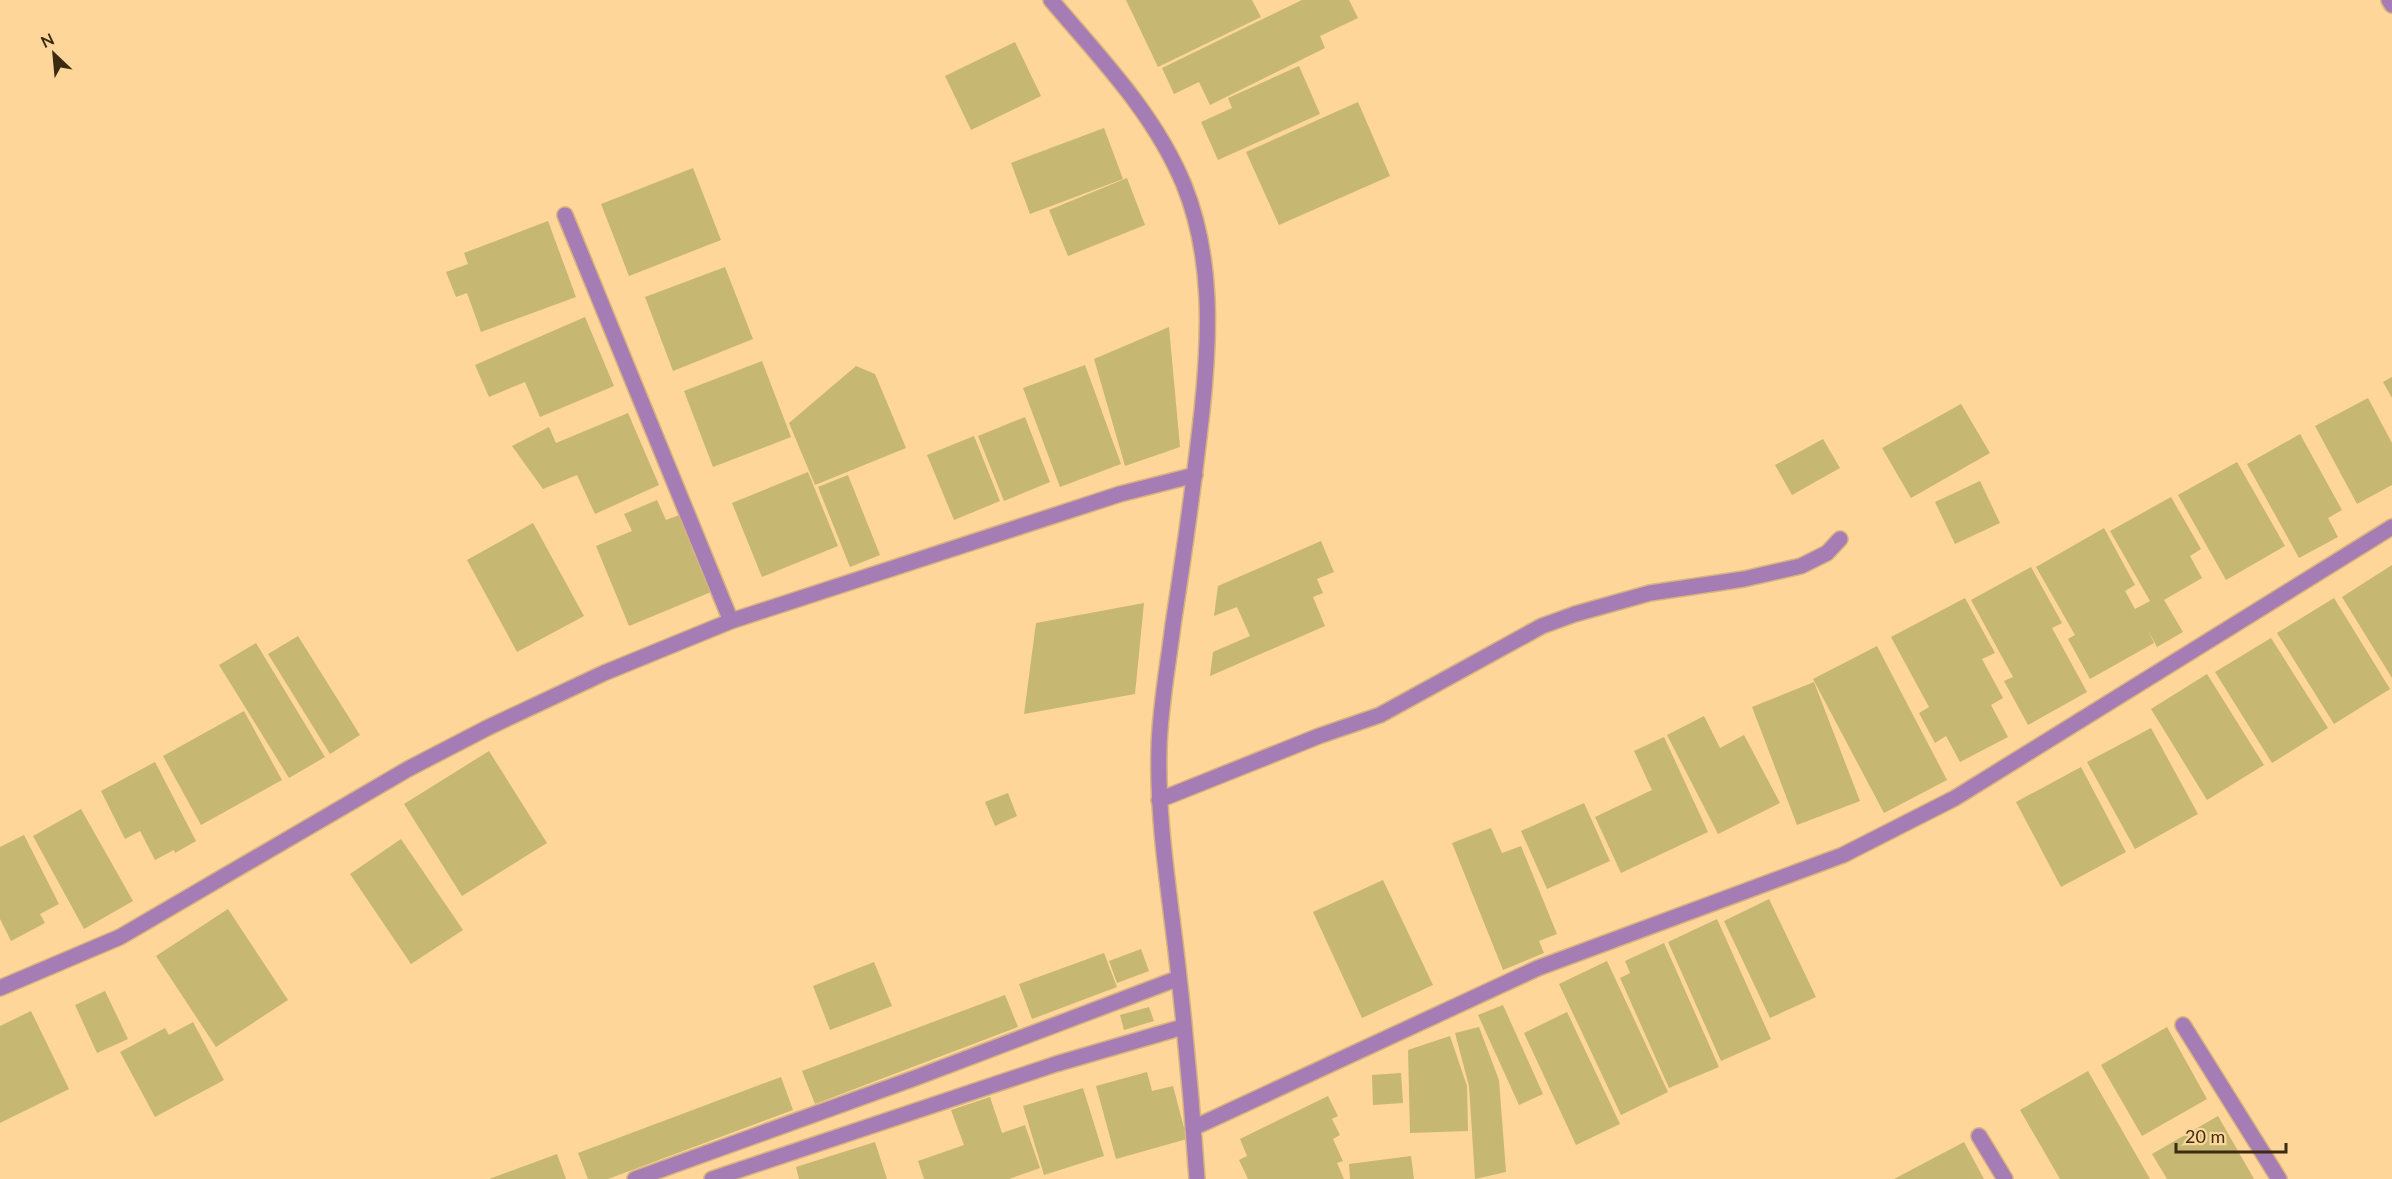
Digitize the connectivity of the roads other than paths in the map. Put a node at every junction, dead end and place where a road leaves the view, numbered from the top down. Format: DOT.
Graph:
graph roads {
  1 [pos="1052,0"];
  2 [pos="2389,0"];
  3 [pos="2392,5"];
  4 [pos="565,215"];
  5 [pos="1195,475"];
  6 [pos="2392,527"];
  7 [pos="1840,539"];
  8 [pos="731,621"];
  9 [pos="1159,800"];
  10 [pos="1179,978"];
  11 [pos="0,988"];
  12 [pos="2183,1025"];
  13 [pos="1183,1027"];
  14 [pos="1193,1128"];
  15 [pos="1979,1136"];
  16 [pos="635,1179"];
  17 [pos="712,1179"];
  18 [pos="1197,1179"];
  19 [pos="2005,1179"];
  20 [pos="2279,1179"];
  1 -- 5 [label="street"];
  2 -- 3 [label="street"];
  4 -- 8 [label="street"];
  5 -- 8 [label="street"];
  5 -- 9 [label="street"];
  6 -- 14 [label="street"];
  7 -- 9 [label="street"];
  8 -- 11 [label="street"];
  9 -- 10 [label="street"];
  10 -- 13 [label="street"];
  10 -- 16 [label="street"];
  12 -- 20 [label="street"];
  13 -- 14 [label="street"];
  13 -- 17 [label="street"];
  14 -- 18 [label="street"];
  15 -- 19 [label="street"];
}
